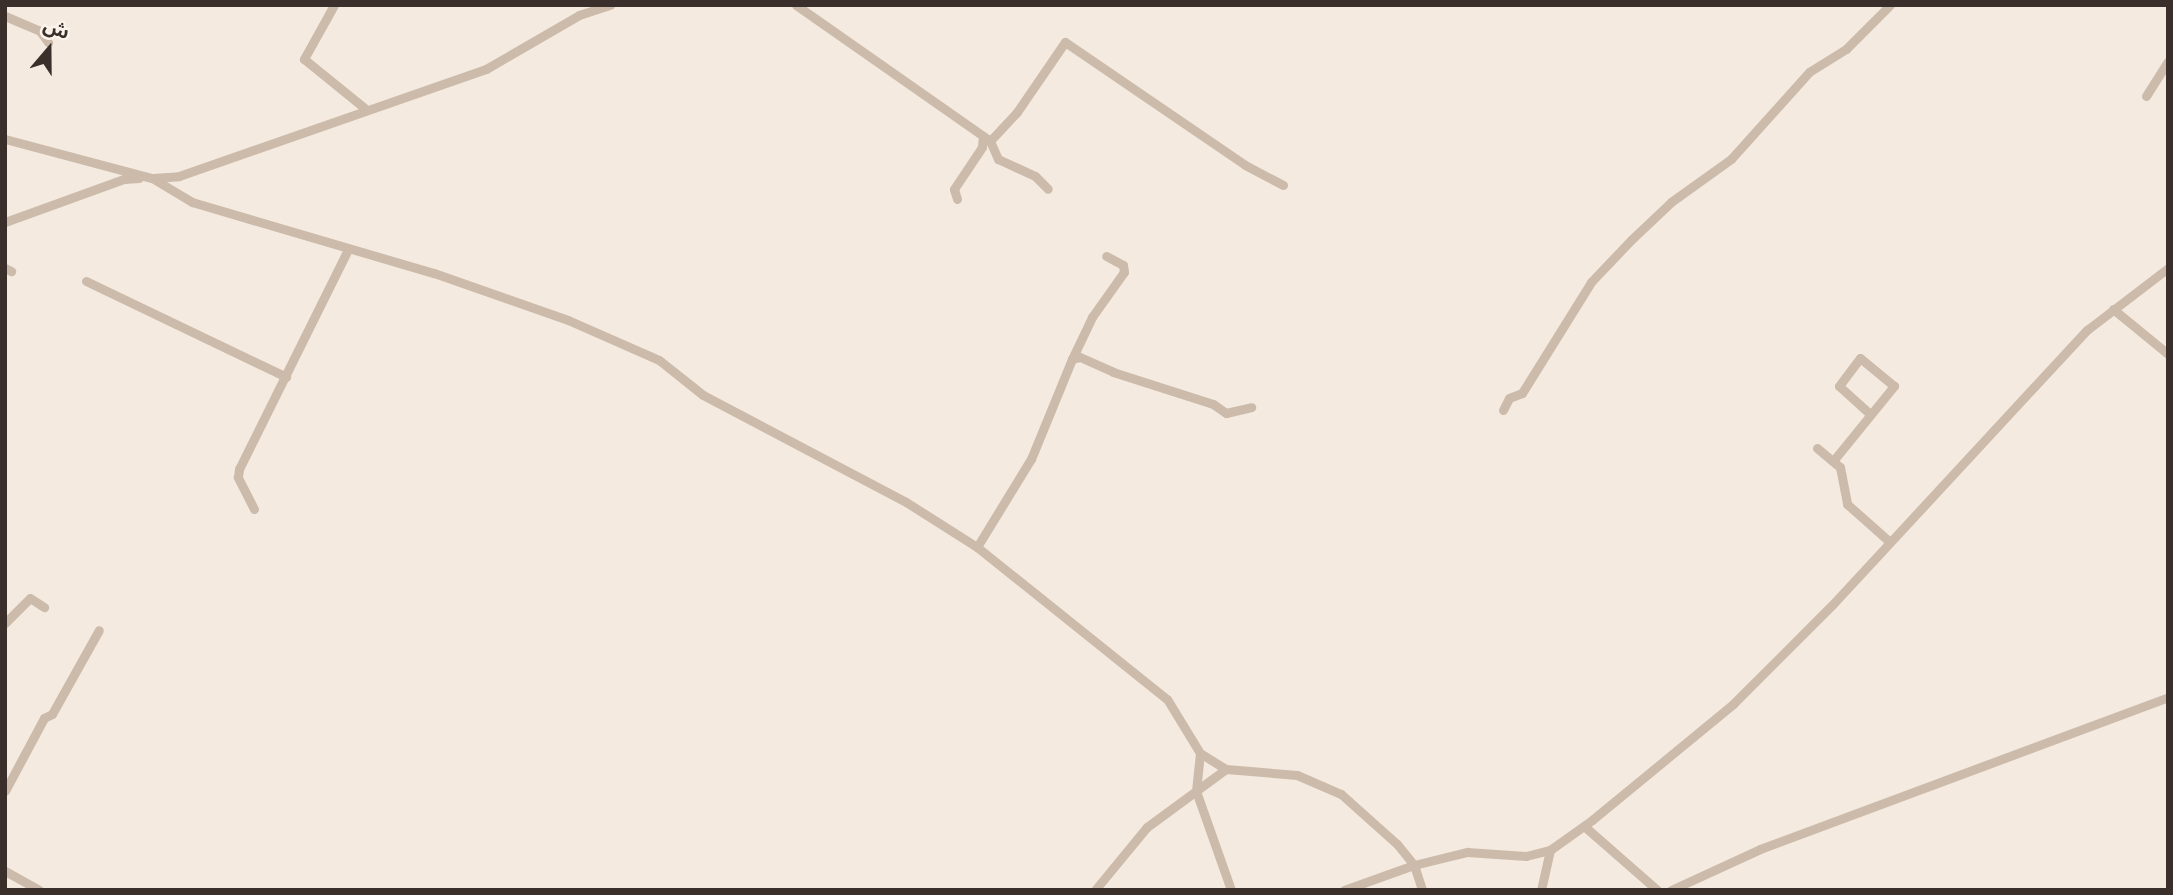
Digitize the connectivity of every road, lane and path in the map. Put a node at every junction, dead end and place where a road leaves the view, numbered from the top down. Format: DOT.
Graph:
graph roads {
  1 [pos="334,5"];
  2 [pos="610,5"];
  3 [pos="796,5"];
  4 [pos="1891,5"];
  5 [pos="5,16"];
  6 [pos="48,42"];
  7 [pos="2168,61"];
  8 [pos="2146,96"];
  9 [pos="367,110"];
  10 [pos="986,138"];
  11 [pos="5,139"];
  12 [pos="152,178"];
  13 [pos="1283,185"];
  14 [pos="1048,188"];
  15 [pos="957,199"];
  16 [pos="5,222"];
  17 [pos="348,249"];
  18 [pos="1106,256"];
  19 [pos="2168,268"];
  20 [pos="86,281"];
  21 [pos="2113,309"];
  22 [pos="2168,354"];
  23 [pos="1072,359"];
  24 [pos="286,377"];
  25 [pos="1251,407"];
  26 [pos="1503,410"];
  27 [pos="1870,414"];
  28 [pos="1818,448"];
  29 [pos="1833,461"];
  30 [pos="254,509"];
  31 [pos="1890,542"];
  32 [pos="977,547"];
  33 [pos="44,607"];
  34 [pos="5,622"];
  35 [pos="99,630"];
  36 [pos="2168,697"];
  37 [pos="1199,753"];
  38 [pos="1226,769"];
  39 [pos="1196,790"];
  40 [pos="5,791"];
  41 [pos="1584,826"];
  42 [pos="1549,850"];
  43 [pos="1414,865"];
  44 [pos="5,871"];
  45 [pos="39,890"];
  46 [pos="1095,890"];
  47 [pos="1231,890"];
  48 [pos="1344,890"];
  49 [pos="1422,890"];
  50 [pos="1541,890"];
  51 [pos="1657,890"];
  52 [pos="1671,890"];
  1 -- 9 [label="street"];
  2 -- 9 [label="street"];
  3 -- 10 [label="street"];
  4 -- 26 [label="street"];
  5 -- 6 [label="street"];
  7 -- 8 [label="street"];
  9 -- 12 [label="street"];
  10 -- 13 [label="street"];
  10 -- 14 [label="street"];
  10 -- 15 [label="street"];
  11 -- 12 [label="street"];
  12 -- 16 [label="street"];
  12 -- 17 [label="street"];
  17 -- 24 [label="street"];
  17 -- 32 [label="street"];
  18 -- 23 [label="street"];
  19 -- 21 [label="street"];
  20 -- 24 [label="street"];
  21 -- 22 [label="street"];
  21 -- 31 [label="street"];
  23 -- 25 [label="street"];
  23 -- 32 [label="street"];
  24 -- 30 [label="street"];
  27 -- 27 [label="street"];
  27 -- 29 [label="street"];
  28 -- 29 [label="street"];
  29 -- 31 [label="street"];
  31 -- 41 [label="street"];
  32 -- 37 [label="street"];
  33 -- 34 [label="street"];
  35 -- 40 [label="street"];
  36 -- 52 [label="street"];
  37 -- 38 [label="street"];
  37 -- 39 [label="street"];
  38 -- 39 [label="street"];
  38 -- 43 [label="street"];
  39 -- 46 [label="street"];
  39 -- 47 [label="street"];
  41 -- 42 [label="street"];
  41 -- 51 [label="street"];
  42 -- 43 [label="street"];
  42 -- 50 [label="street"];
  43 -- 48 [label="street"];
  43 -- 49 [label="street"];
  44 -- 45 [label="street"];
}
